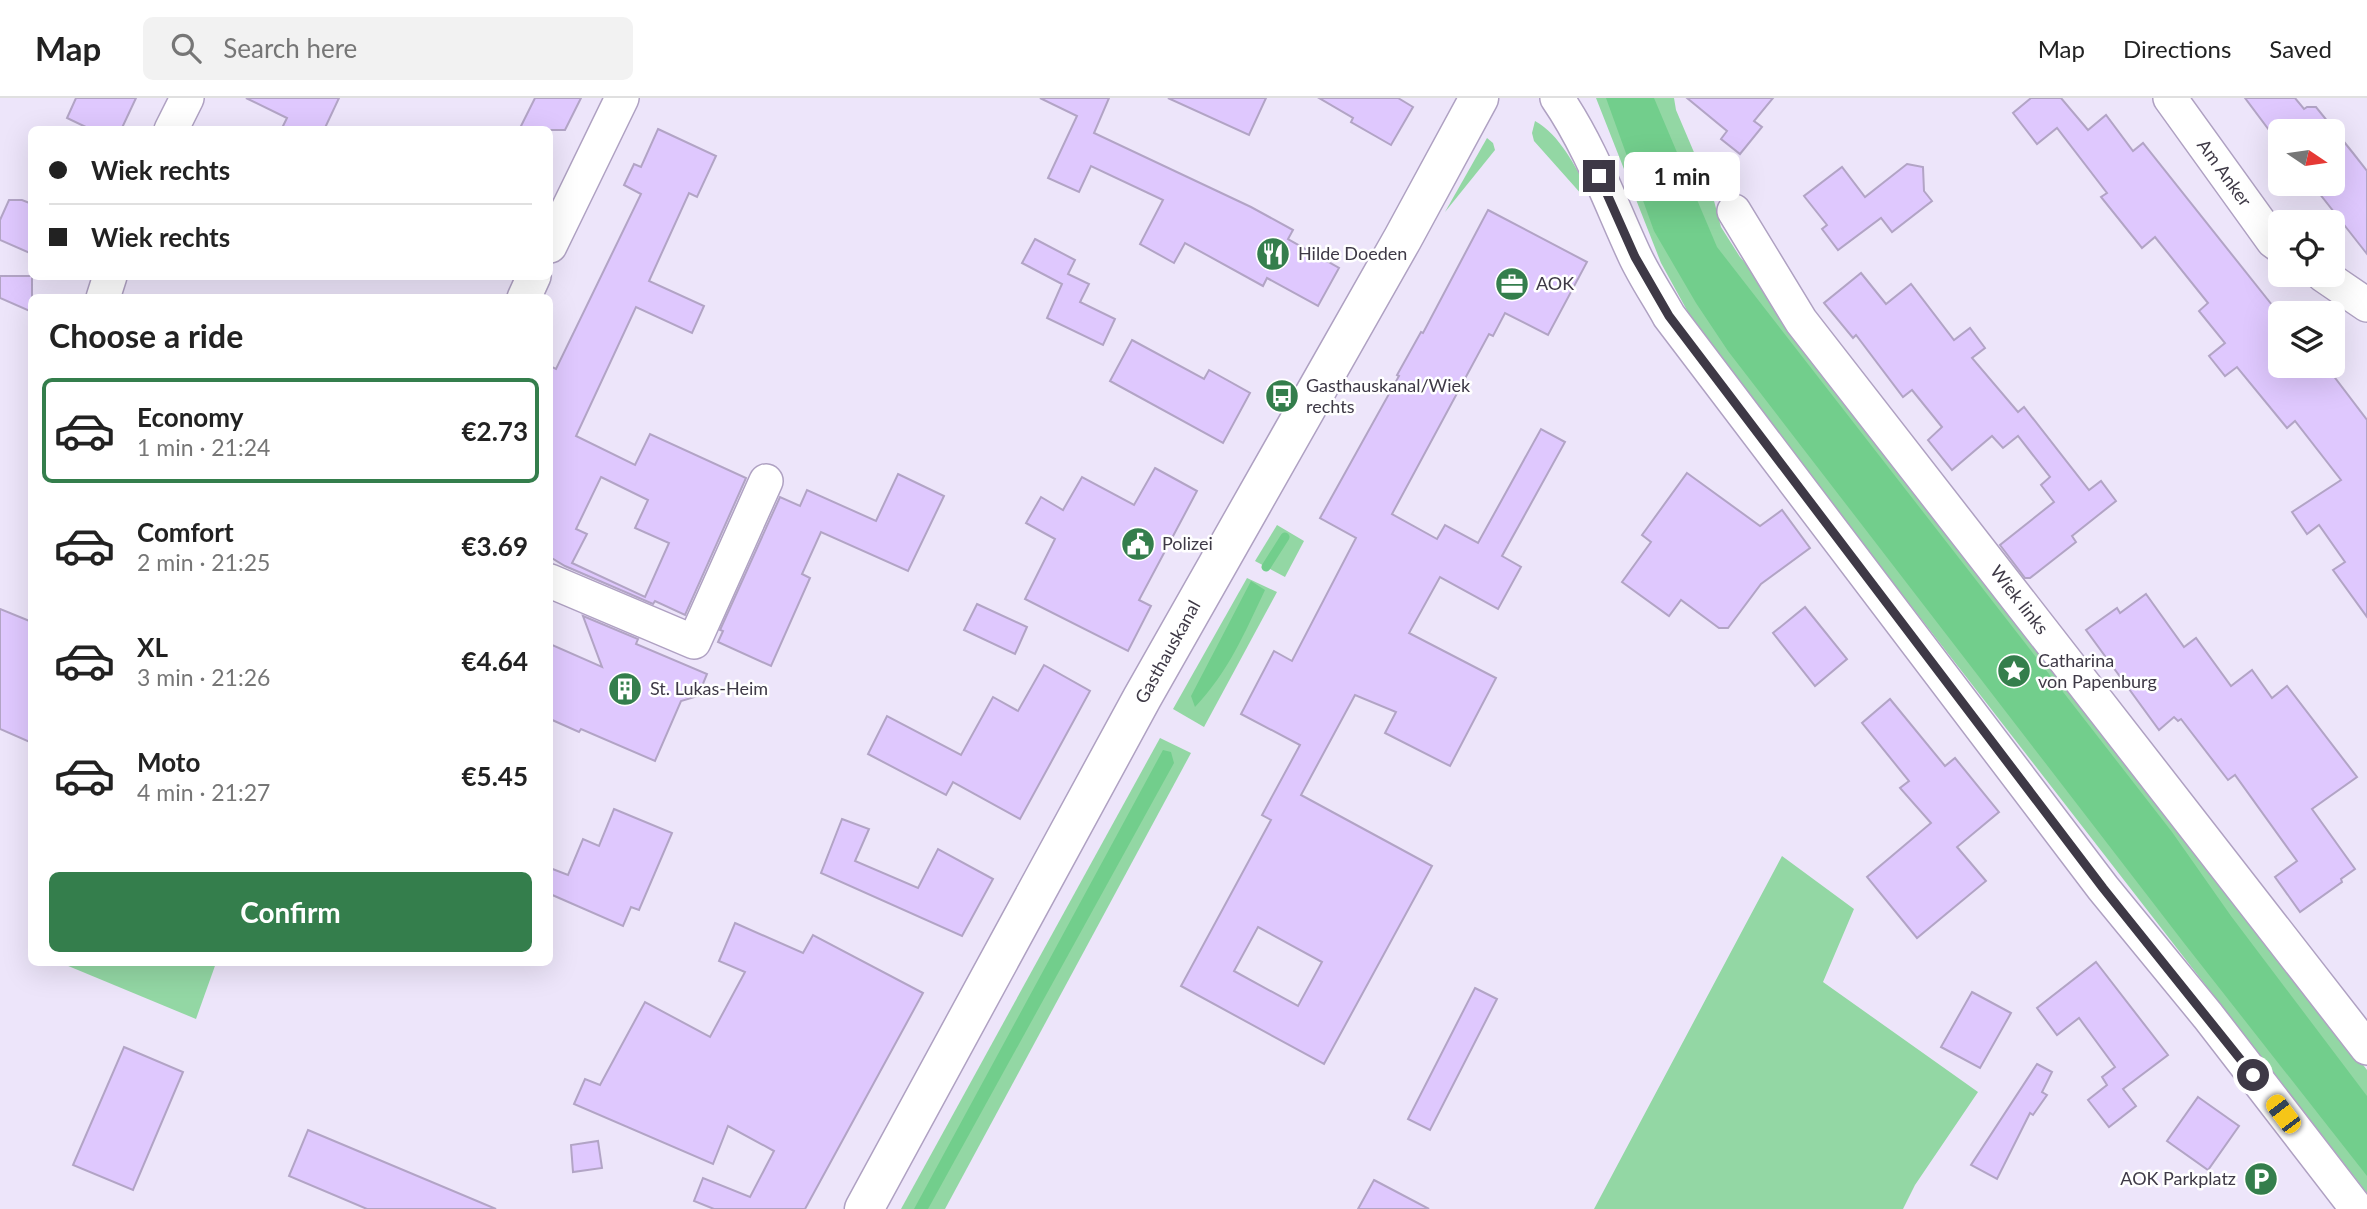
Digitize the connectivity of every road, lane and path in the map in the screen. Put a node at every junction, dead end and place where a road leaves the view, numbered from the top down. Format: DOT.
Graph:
graph roads {
  1 [pos="187,98"];
  2 [pos="622,98"];
  3 [pos="1479,98"];
  4 [pos="1557,98"];
  5 [pos="2170,98"];
  6 [pos="173,126"];
  7 [pos="1734,211"];
  8 [pos="2268,234"];
  9 [pos="553,240"];
  10 [pos="2341,287"];
  11 [pos="2367,304"];
  12 [pos="766,481"];
  13 [pos="553,582"];
  14 [pos="2367,1048"];
  15 [pos="864,1209"];
  16 [pos="2357,1209"];
  1 -- 6 [label="street"];
  2 -- 9 [label="street"];
  3 -- 15 [label="street, Gasthauskanal"];
  4 -- 16 [label="street"];
  5 -- 8 [label="street, Am Anker"];
  7 -- 14 [label="street, Wiek links"];
  10 -- 11 [label="street"];
  12 -- 13 [label="street"];
}
